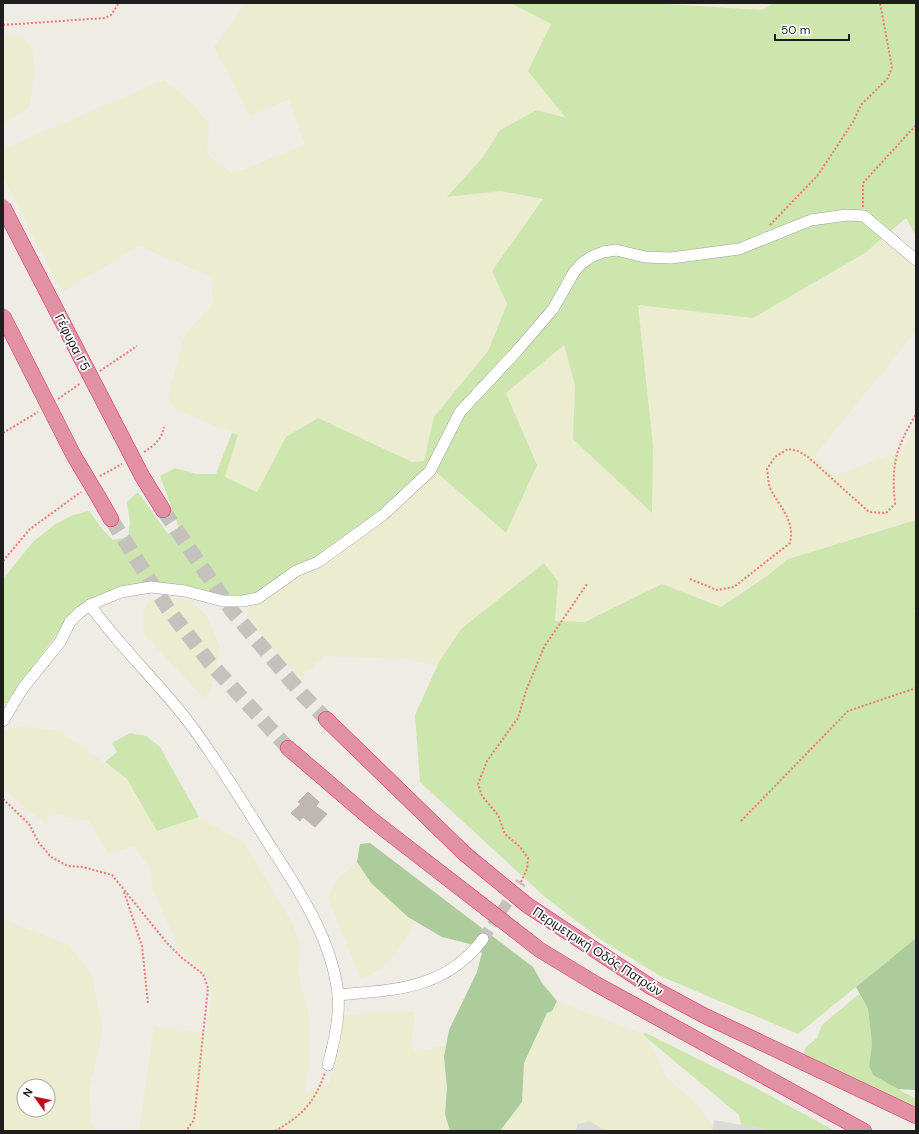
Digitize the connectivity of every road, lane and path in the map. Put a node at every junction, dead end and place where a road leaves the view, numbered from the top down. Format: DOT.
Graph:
graph roads {
  1 [pos="119,3"];
  2 [pos="880,3"];
  3 [pos="3,25"];
  4 [pos="916,126"];
  5 [pos="3,207"];
  6 [pos="864,216"];
  7 [pos="765,228"];
  8 [pos="916,260"];
  9 [pos="3,316"];
  10 [pos="136,346"];
  11 [pos="97,372"];
  12 [pos="84,381"];
  13 [pos="58,399"];
  14 [pos="44,408"];
  15 [pos="916,414"];
  16 [pos="164,427"];
  17 [pos="3,433"];
  18 [pos="138,455"];
  19 [pos="125,462"];
  20 [pos="96,480"];
  21 [pos="84,490"];
  22 [pos="163,510"];
  23 [pos="111,519"];
  24 [pos="3,560"];
  25 [pos="690,579"];
  26 [pos="587,584"];
  27 [pos="90,605"];
  28 [pos="916,688"];
  29 [pos="326,719"];
  30 [pos="3,721"];
  31 [pos="288,748"];
  32 [pos="3,799"];
  33 [pos="741,821"];
  34 [pos="521,882"];
  35 [pos="123,889"];
  36 [pos="483,939"];
  37 [pos="338,995"];
  38 [pos="148,1004"];
  39 [pos="328,1065"];
  40 [pos="916,1116"];
  41 [pos="186,1131"];
  42 [pos="275,1131"];
  43 [pos="864,1131"];
  1 -- 3 [label="path"];
  2 -- 7 [label="path"];
  4 -- 6 [label="path"];
  5 -- 22 [label="highway, Γέφυρα Γ5, bridge"];
  6 -- 8 [label="street"];
  6 -- 27 [label="street"];
  9 -- 23 [label="highway, bridge"];
  10 -- 11 [label="path"];
  12 -- 13 [label="path"];
  14 -- 17 [label="path"];
  15 -- 25 [label="path"];
  16 -- 18 [label="path"];
  19 -- 20 [label="path"];
  21 -- 24 [label="path"];
  26 -- 34 [label="path"];
  27 -- 30 [label="street"];
  27 -- 37 [label="street"];
  28 -- 33 [label="path"];
  29 -- 40 [label="highway, Περιμετρική Οδός Πατρών"];
  31 -- 43 [label="highway, Περιμετρική Οδός Πατρών"];
  32 -- 35 [label="path"];
  35 -- 38 [label="path"];
  35 -- 41 [label="path"];
  36 -- 37 [label="street"];
  37 -- 39 [label="street"];
  39 -- 42 [label="path"];
}
